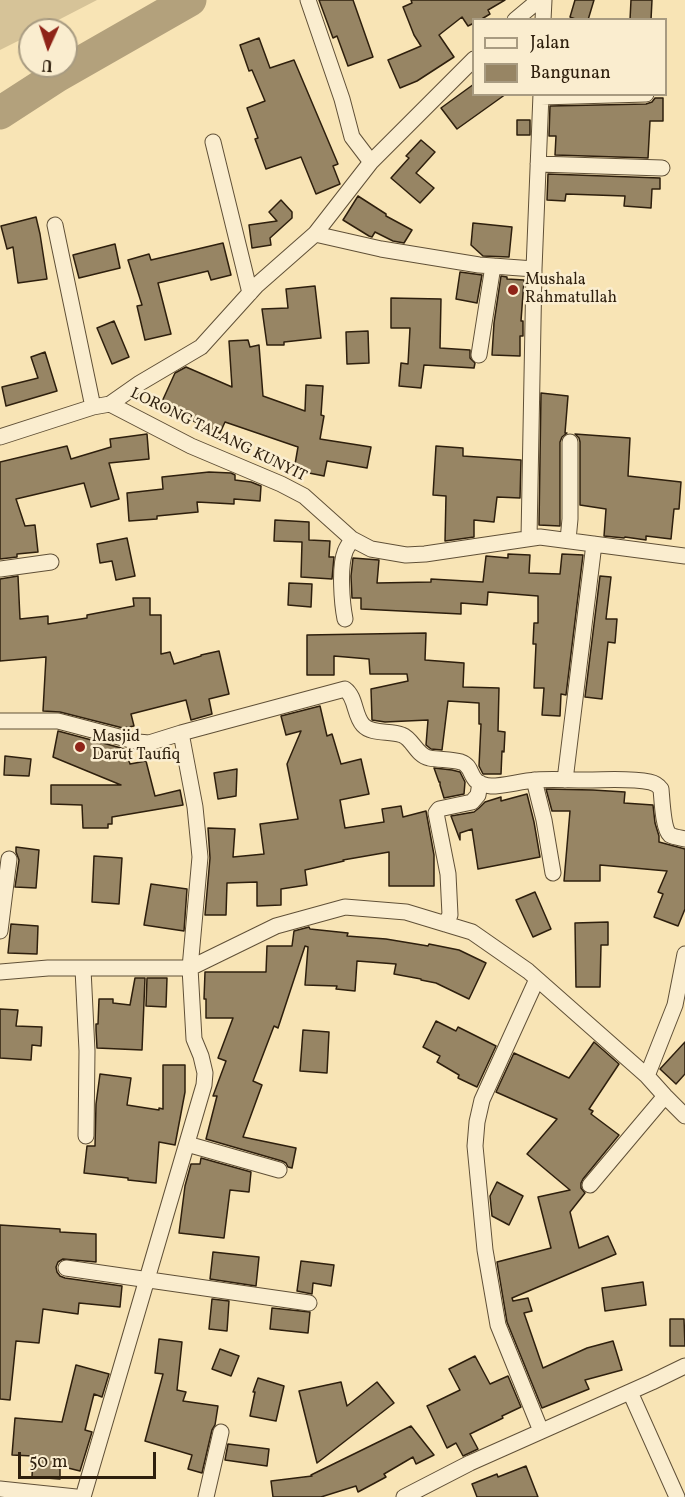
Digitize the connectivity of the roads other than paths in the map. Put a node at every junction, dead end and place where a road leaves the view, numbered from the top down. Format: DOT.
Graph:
graph roads {
  1 [pos="308,0"];
  2 [pos="539,0"];
  3 [pos="544,0"];
  4 [pos="517,18"];
  5 [pos="543,18"];
  6 [pos="472,61"];
  7 [pos="541,96"];
  8 [pos="213,142"];
  9 [pos="371,162"];
  10 [pos="538,164"];
  11 [pos="662,168"];
  12 [pos="55,225"];
  13 [pos="315,234"];
  14 [pos="493,266"];
  15 [pos="534,269"];
  16 [pos="250,293"];
  17 [pos="479,355"];
  18 [pos="110,404"];
  19 [pos="93,407"];
  20 [pos="0,437"];
  21 [pos="570,442"];
  22 [pos="529,538"];
  23 [pos="352,539"];
  24 [pos="568,540"];
  25 [pos="594,544"];
  26 [pos="685,556"];
  27 [pos="51,562"];
  28 [pos="0,569"];
  29 [pos="345,619"];
  30 [pos="0,721"];
  31 [pos="181,733"];
  32 [pos="534,780"];
  33 [pos="565,780"];
  34 [pos="480,783"];
  35 [pos="685,839"];
  36 [pos="9,859"];
  37 [pos="553,873"];
  38 [pos="445,924"];
  39 [pos="0,931"];
  40 [pos="685,954"];
  41 [pos="190,968"];
  42 [pos="83,969"];
  43 [pos="683,970"];
  44 [pos="0,972"];
  45 [pos="537,980"];
  46 [pos="647,1076"];
  47 [pos="665,1096"];
  48 [pos="685,1116"];
  49 [pos="87,1136"];
  50 [pos="187,1144"];
  51 [pos="279,1170"];
  52 [pos="590,1185"];
  53 [pos="66,1268"];
  54 [pos="146,1280"];
  55 [pos="309,1303"];
  56 [pos="685,1366"];
  57 [pos="630,1392"];
  58 [pos="541,1431"];
  59 [pos="221,1432"];
  60 [pos="0,1489"];
  61 [pos="76,1497"];
  62 [pos="83,1497"];
  63 [pos="207,1497"];
  64 [pos="404,1497"];
  65 [pos="677,1497"];
  1 -- 9 [label="street"];
  2 -- 4 [label="street"];
  3 -- 5 [label="street"];
  6 -- 9 [label="street"];
  7 -- 10 [label="street"];
  8 -- 16 [label="street"];
  9 -- 13 [label="street"];
  10 -- 11 [label="street"];
  10 -- 15 [label="street"];
  12 -- 19 [label="street"];
  13 -- 14 [label="street"];
  13 -- 16 [label="street"];
  14 -- 15 [label="street"];
  14 -- 17 [label="street"];
  15 -- 22 [label="street"];
  16 -- 18 [label="street"];
  18 -- 19 [label="street"];
  18 -- 23 [label="street, LORONG TALANG KUNYIT"];
  19 -- 20 [label="street"];
  21 -- 24 [label="street"];
  22 -- 23 [label="street, LORONG TALANG KUNYIT"];
  22 -- 24 [label="street, LORONG TALANG KUNYIT"];
  23 -- 29 [label="street"];
  24 -- 25 [label="street, LORONG TALANG KUNYIT"];
  25 -- 26 [label="street, LORONG TALANG KUNYIT"];
  25 -- 33 [label="street"];
  27 -- 28 [label="street"];
  30 -- 31 [label="street"];
  31 -- 34 [label="street"];
  31 -- 41 [label="street"];
  32 -- 33 [label="street"];
  32 -- 34 [label="street"];
  32 -- 37 [label="street"];
  33 -- 35 [label="street"];
  34 -- 38 [label="street"];
  36 -- 39 [label="street"];
  38 -- 41 [label="street"];
  38 -- 45 [label="street"];
  40 -- 43 [label="street"];
  41 -- 42 [label="street"];
  41 -- 50 [label="street"];
  42 -- 44 [label="street"];
  42 -- 49 [label="street"];
  43 -- 46 [label="street"];
  45 -- 46 [label="street"];
  45 -- 58 [label="street"];
  46 -- 47 [label="street"];
  47 -- 48 [label="street"];
  47 -- 52 [label="street"];
  50 -- 51 [label="street"];
  50 -- 54 [label="street"];
  53 -- 54 [label="street"];
  54 -- 55 [label="street"];
  54 -- 62 [label="street"];
  56 -- 57 [label="street"];
  57 -- 58 [label="street"];
  57 -- 65 [label="street"];
  58 -- 64 [label="street"];
  59 -- 63 [label="street"];
  60 -- 61 [label="street"];
}
